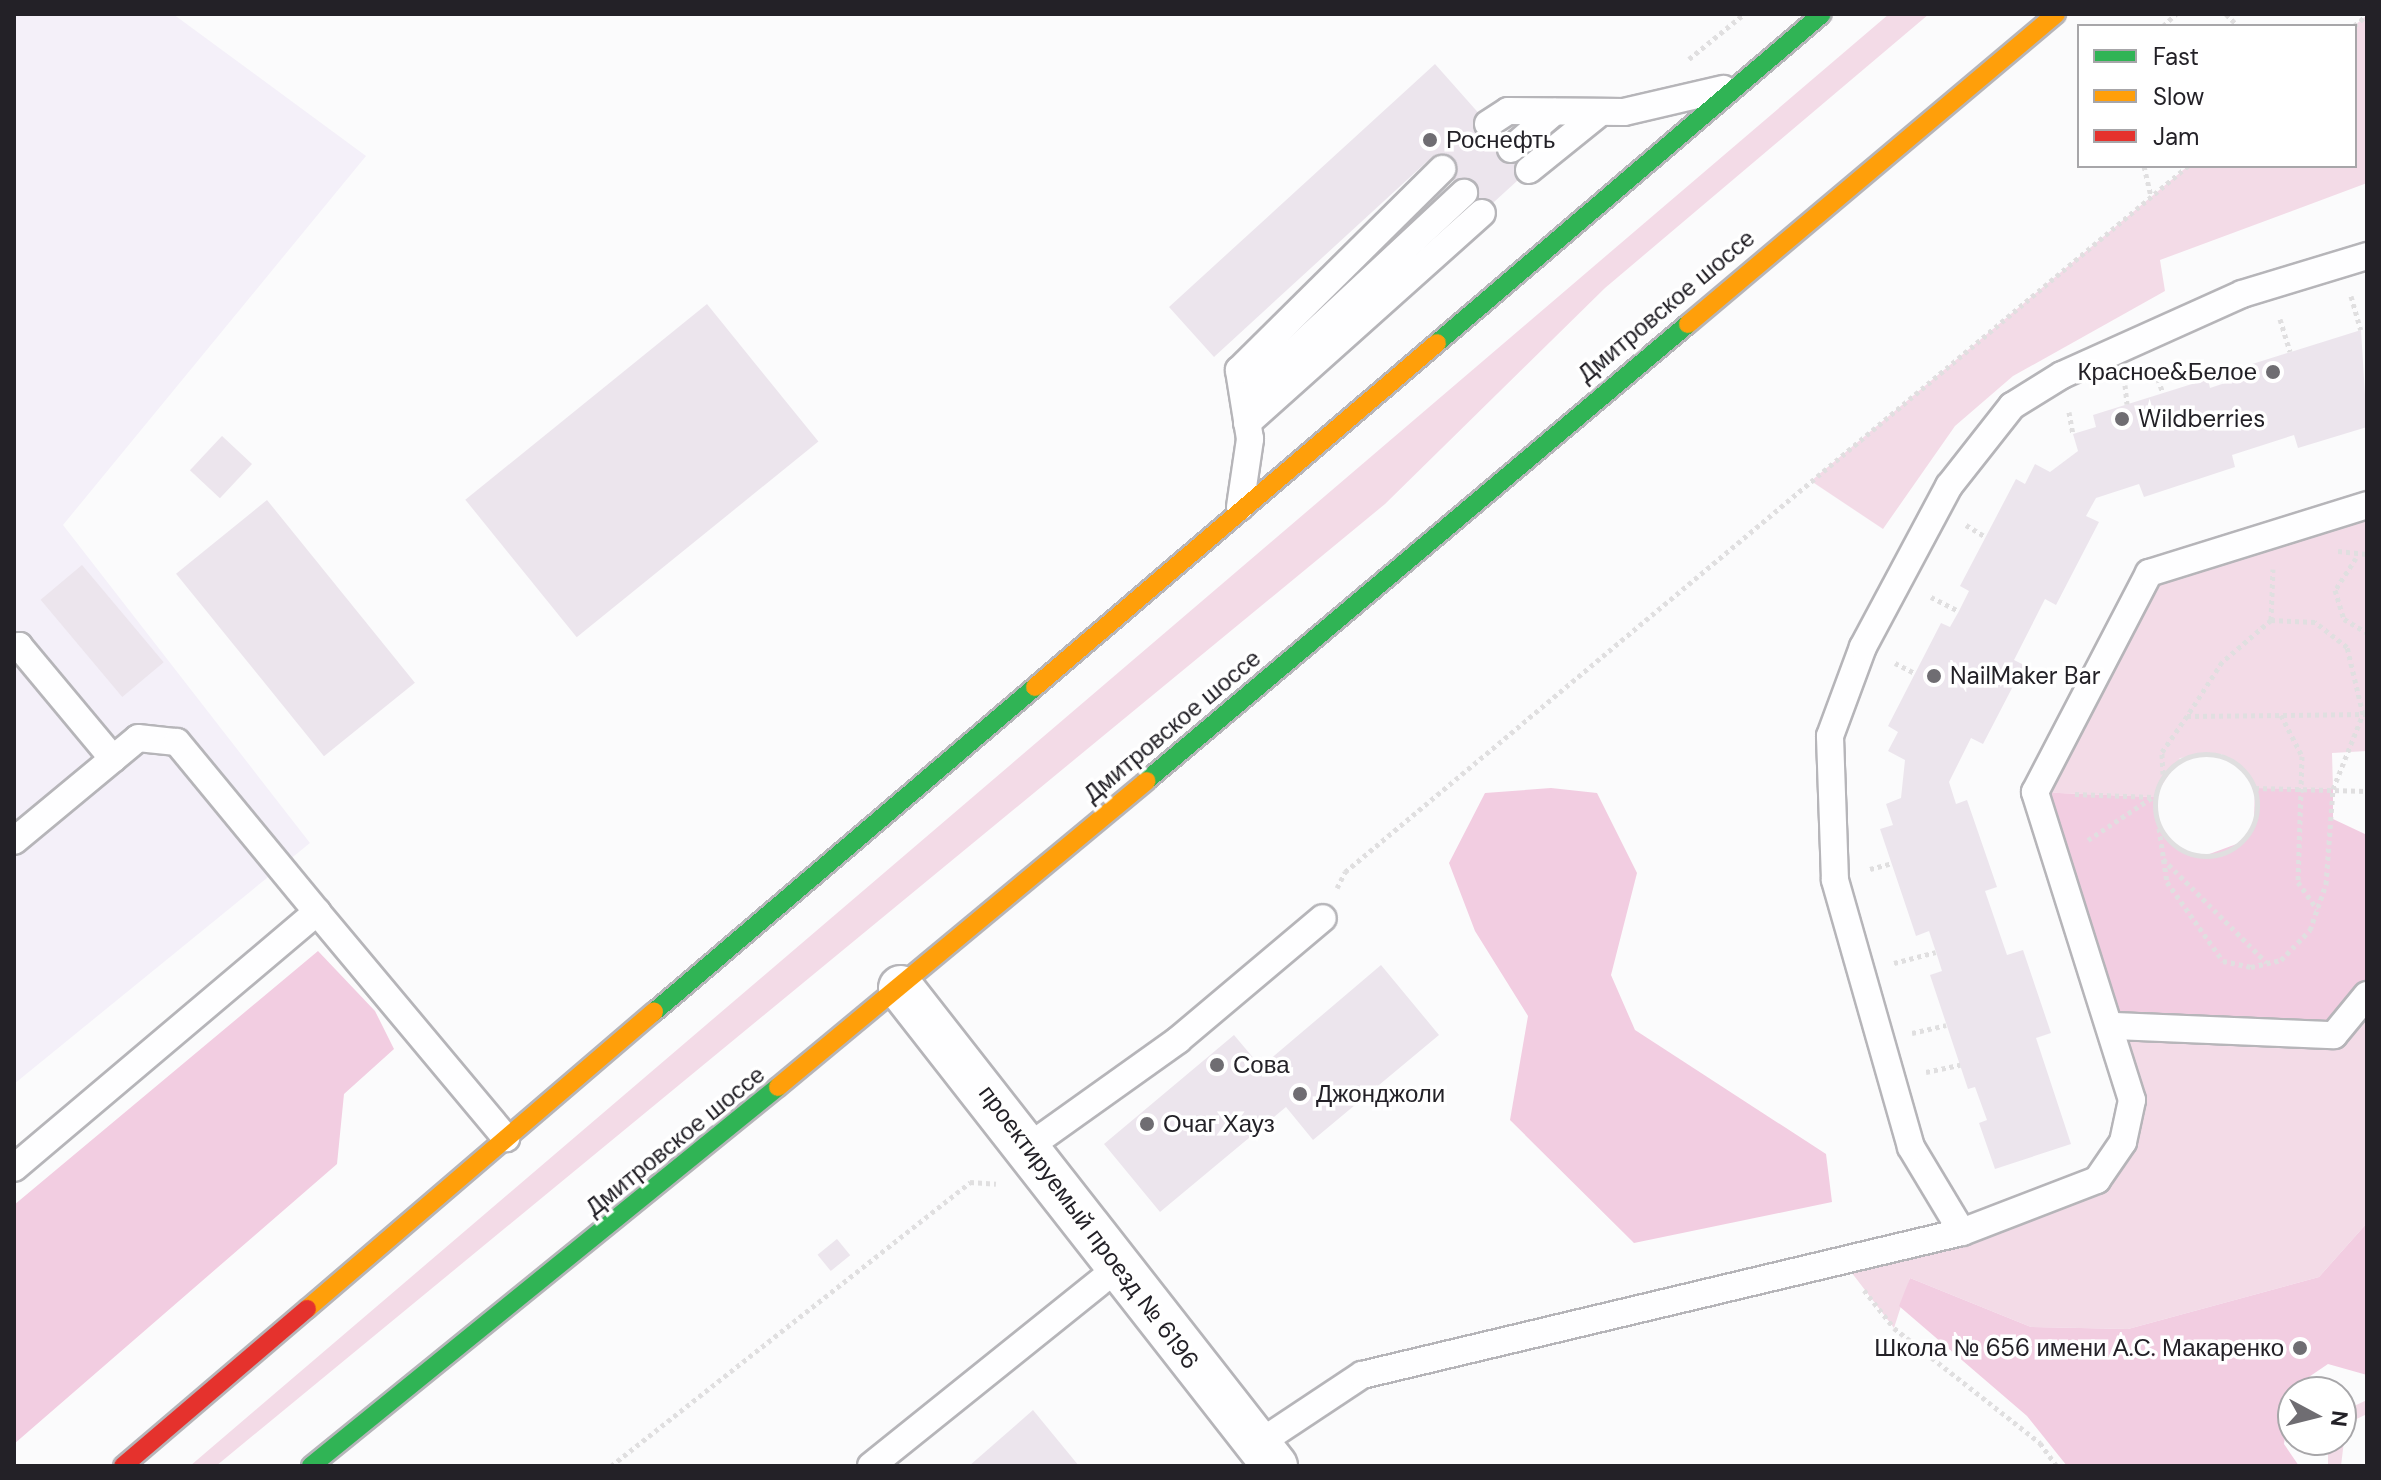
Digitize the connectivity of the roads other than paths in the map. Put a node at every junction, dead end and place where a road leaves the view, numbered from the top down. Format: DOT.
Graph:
graph roads {
  1 [pos="1822,14"];
  2 [pos="2056,14"];
  3 [pos="1731,88"];
  4 [pos="1554,112"];
  5 [pos="1601,112"];
  6 [pos="1488,124"];
  7 [pos="1511,149"];
  8 [pos="1442,169"];
  9 [pos="1529,170"];
  10 [pos="1464,193"];
  11 [pos="1482,213"];
  12 [pos="2367,256"];
  13 [pos="1245,411"];
  14 [pos="2367,505"];
  15 [pos="1240,507"];
  16 [pos="14,649"];
  17 [pos="113,759"];
  18 [pos="14,841"];
  19 [pos="317,912"];
  20 [pos="1323,918"];
  21 [pos="901,988"];
  22 [pos="2367,995"];
  23 [pos="2115,1026"];
  24 [pos="506,1138"];
  25 [pos="1031,1145"];
  26 [pos="14,1168"];
  27 [pos="1962,1232"];
  28 [pos="1120,1266"];
  29 [pos="1266,1455"];
  30 [pos="123,1466"];
  31 [pos="311,1466"];
  32 [pos="871,1466"];
  1 -- 3 [label="main road"];
  2 -- 21 [label="main road, Дмитровское шоссе"];
  3 -- 5 [label="lane"];
  3 -- 15 [label="main road"];
  4 -- 5 [label="lane"];
  4 -- 6 [label="lane"];
  4 -- 7 [label="lane"];
  5 -- 9 [label="lane"];
  8 -- 13 [label="lane"];
  10 -- 13 [label="lane"];
  11 -- 13 [label="lane"];
  12 -- 27 [label="lane"];
  13 -- 15 [label="lane"];
  14 -- 23 [label="lane"];
  15 -- 24 [label="main road"];
  16 -- 17 [label="lane"];
  17 -- 18 [label="lane"];
  17 -- 19 [label="lane"];
  19 -- 24 [label="lane"];
  19 -- 26 [label="lane"];
  20 -- 25 [label="lane"];
  21 -- 25 [label="street, проектируемый проезд № 6196"];
  21 -- 31 [label="main road, Дмитровское шоссе"];
  22 -- 23 [label="lane"];
  23 -- 27 [label="lane"];
  24 -- 30 [label="main road"];
  25 -- 28 [label="street, проектируемый проезд № 6196"];
  27 -- 29 [label="lane"];
  28 -- 29 [label="street, проектируемый проезд № 6196"];
  28 -- 32 [label="lane"];
}
